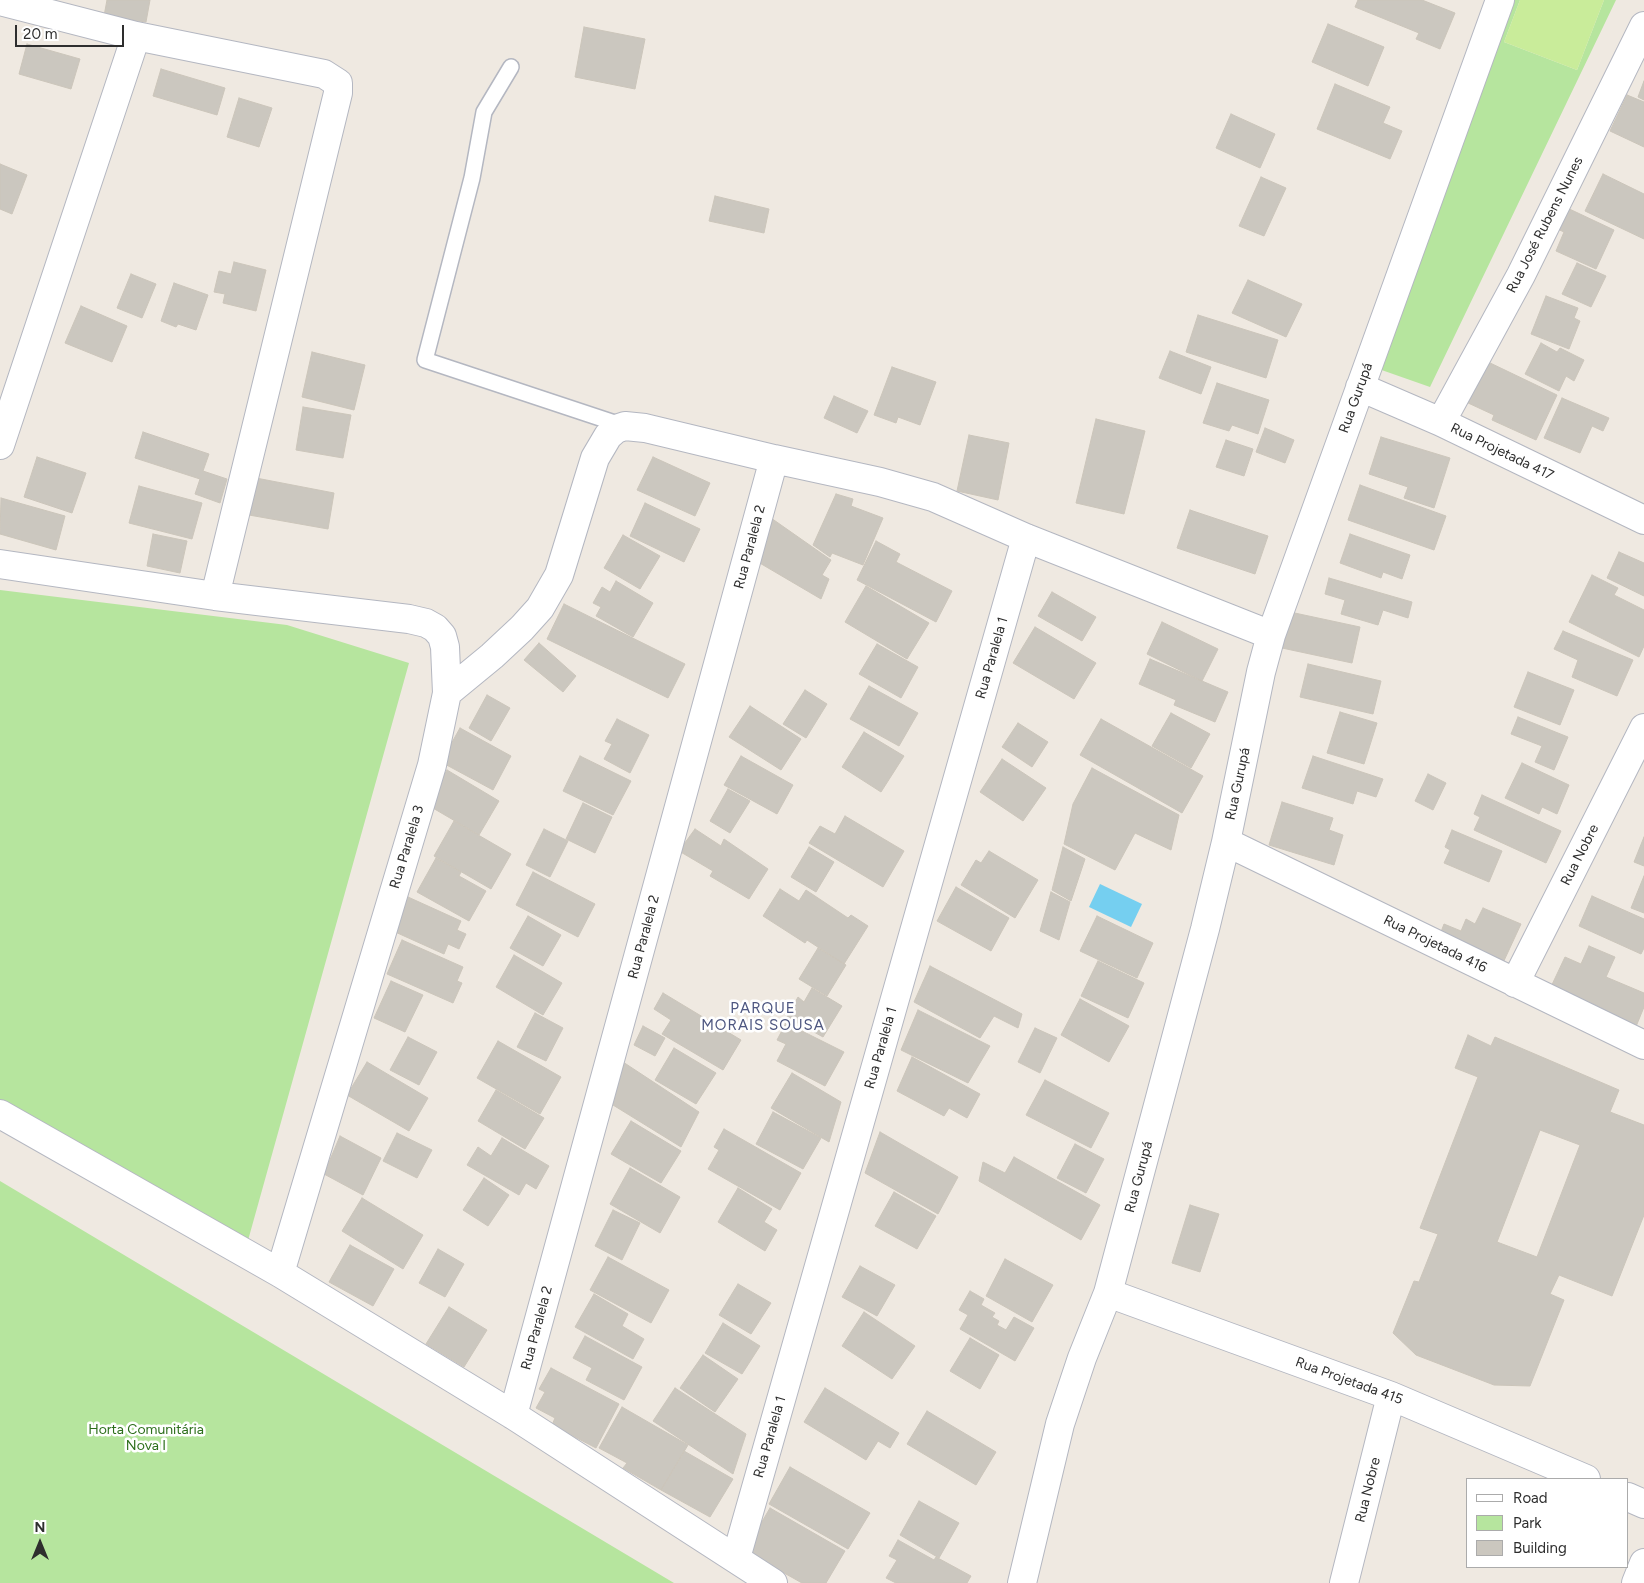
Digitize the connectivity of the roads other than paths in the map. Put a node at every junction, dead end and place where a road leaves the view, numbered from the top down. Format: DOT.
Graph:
graph roads {
  1 [pos="1500,0"];
  2 [pos="0,1"];
  3 [pos="1644,26"];
  4 [pos="136,36"];
  5 [pos="511,68"];
  6 [pos="1360,387"];
  7 [pos="1441,422"];
  8 [pos="625,426"];
  9 [pos="0,445"];
  10 [pos="774,460"];
  11 [pos="1644,520"];
  12 [pos="1026,538"];
  13 [pos="0,564"];
  14 [pos="215,596"];
  15 [pos="1271,635"];
  16 [pos="448,693"];
  17 [pos="1644,728"];
  18 [pos="1226,842"];
  19 [pos="1515,983"];
  20 [pos="1644,1045"];
  21 [pos="0,1114"];
  22 [pos="280,1273"];
  23 [pos="1108,1293"];
  24 [pos="1391,1396"];
  25 [pos="513,1415"];
  26 [pos="1584,1478"];
  27 [pos="1629,1497"];
  28 [pos="1644,1504"];
  29 [pos="736,1558"];
  30 [pos="1644,1563"];
  31 [pos="773,1583"];
  32 [pos="1022,1583"];
  33 [pos="1344,1583"];
  34 [pos="1636,1583"];
  1 -- 6 [label="street, Rua Gurupá"];
  2 -- 4 [label="street"];
  3 -- 7 [label="street, Rua José Rubens Nunes"];
  4 -- 9 [label="street"];
  4 -- 14 [label="street"];
  5 -- 8 [label="lane"];
  6 -- 7 [label="street, Rua Projetada 417"];
  6 -- 15 [label="street, Rua Gurupá"];
  7 -- 11 [label="street, Rua Projetada 417"];
  8 -- 10 [label="street"];
  8 -- 16 [label="street"];
  10 -- 12 [label="street"];
  10 -- 25 [label="street, Rua Paralela 2"];
  12 -- 15 [label="street"];
  12 -- 29 [label="street, Rua Paralela 1"];
  13 -- 14 [label="street, Rua Paralela 3"];
  14 -- 16 [label="street, Rua Paralela 3"];
  15 -- 18 [label="street, Rua Gurupá"];
  16 -- 22 [label="street, Rua Paralela 3"];
  17 -- 19 [label="street, Rua Nobre"];
  18 -- 19 [label="street, Rua Projetada 416"];
  18 -- 23 [label="street, Rua Gurupá"];
  19 -- 20 [label="street, Rua Projetada 416"];
  21 -- 22 [label="street"];
  22 -- 25 [label="street"];
  23 -- 24 [label="street, Rua Projetada 415"];
  23 -- 32 [label="street, Rua Gurupá"];
  24 -- 26 [label="street, Rua Projetada 415"];
  24 -- 33 [label="street, Rua Nobre"];
  25 -- 29 [label="street"];
  27 -- 28 [label="street"];
  29 -- 31 [label="street"];
  30 -- 34 [label="street"];
}
